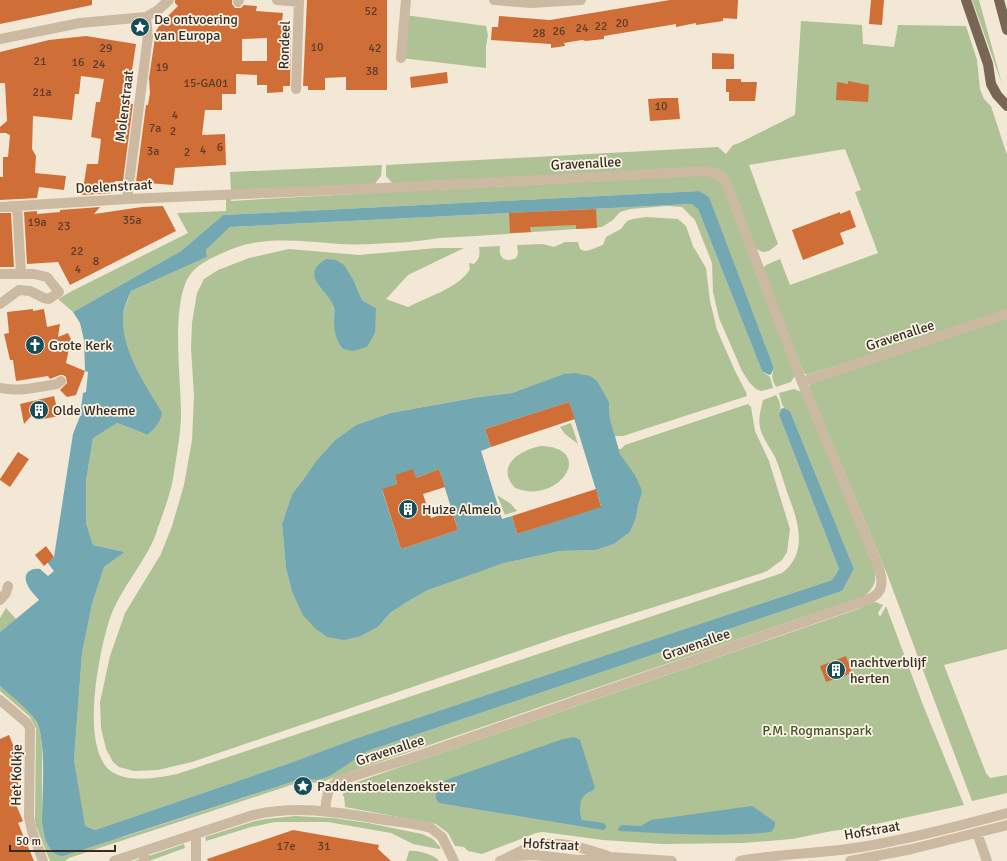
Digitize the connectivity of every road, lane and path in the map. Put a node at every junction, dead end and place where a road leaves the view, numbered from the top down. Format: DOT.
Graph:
graph roads {
  1 [pos="169,0"];
  2 [pos="277,0"];
  3 [pos="406,0"];
  4 [pos="494,0"];
  5 [pos="581,0"];
  6 [pos="966,0"];
  7 [pos="999,0"];
  8 [pos="299,1"];
  9 [pos="146,18"];
  10 [pos="1007,30"];
  11 [pos="0,39"];
  12 [pos="401,58"];
  13 [pos="296,89"];
  14 [pos="1007,106"];
  15 [pos="230,195"];
  16 [pos="127,199"];
  17 [pos="17,206"];
  18 [pos="0,207"];
  19 [pos="0,274"];
  20 [pos="21,274"];
  21 [pos="0,304"];
  22 [pos="1007,314"];
  23 [pos="61,381"];
  24 [pos="802,382"];
  25 [pos="0,388"];
  26 [pos="8,586"];
  27 [pos="0,600"];
  28 [pos="0,701"];
  29 [pos="325,810"];
  30 [pos="1007,813"];
  31 [pos="1007,825"];
  32 [pos="978,833"];
  33 [pos="196,834"];
  34 [pos="144,856"];
  35 [pos="802,857"];
  36 [pos="816,857"];
  37 [pos="43,861"];
  38 [pos="114,861"];
  39 [pos="196,861"];
  40 [pos="454,861"];
  41 [pos="500,861"];
  42 [pos="672,861"];
  43 [pos="740,861"];
  44 [pos="850,861"];
  45 [pos="987,861"];
  1 -- 9 [label="street"];
  2 -- 8 [label="street, Rondeel"];
  3 -- 12 [label="street"];
  4 -- 5 [label="street"];
  6 -- 14 [label="main road"];
  7 -- 10 [label="main road"];
  8 -- 13 [label="street, Rondeel"];
  9 -- 11 [label="street"];
  9 -- 16 [label="street, Molenstraat"];
  15 -- 16 [label="street, Doelenstraat"];
  15 -- 24 [label="street, Gravenallee"];
  16 -- 17 [label="street, Doelenstraat"];
  17 -- 18 [label="street, Doelenstraat"];
  17 -- 20 [label="street"];
  19 -- 20 [label="street"];
  20 -- 21 [label="street"];
  22 -- 24 [label="street, Gravenallee"];
  23 -- 25 [label="street"];
  24 -- 29 [label="street, Gravenallee"];
  26 -- 27 [label="street"];
  28 -- 37 [label="street, Het Kolkje"];
  29 -- 33 [label="street"];
  29 -- 40 [label="street"];
  30 -- 36 [label="street, Hofstraat"];
  31 -- 32 [label="street, Hofstraat"];
  32 -- 44 [label="street, Hofstraat"];
  32 -- 45 [label="street"];
  33 -- 34 [label="street"];
  33 -- 39 [label="street"];
  34 -- 38 [label="street"];
  35 -- 36 [label="street, Hofstraat"];
  35 -- 43 [label="street, Hofstraat"];
  41 -- 42 [label="street, Hofstraat"];
}
